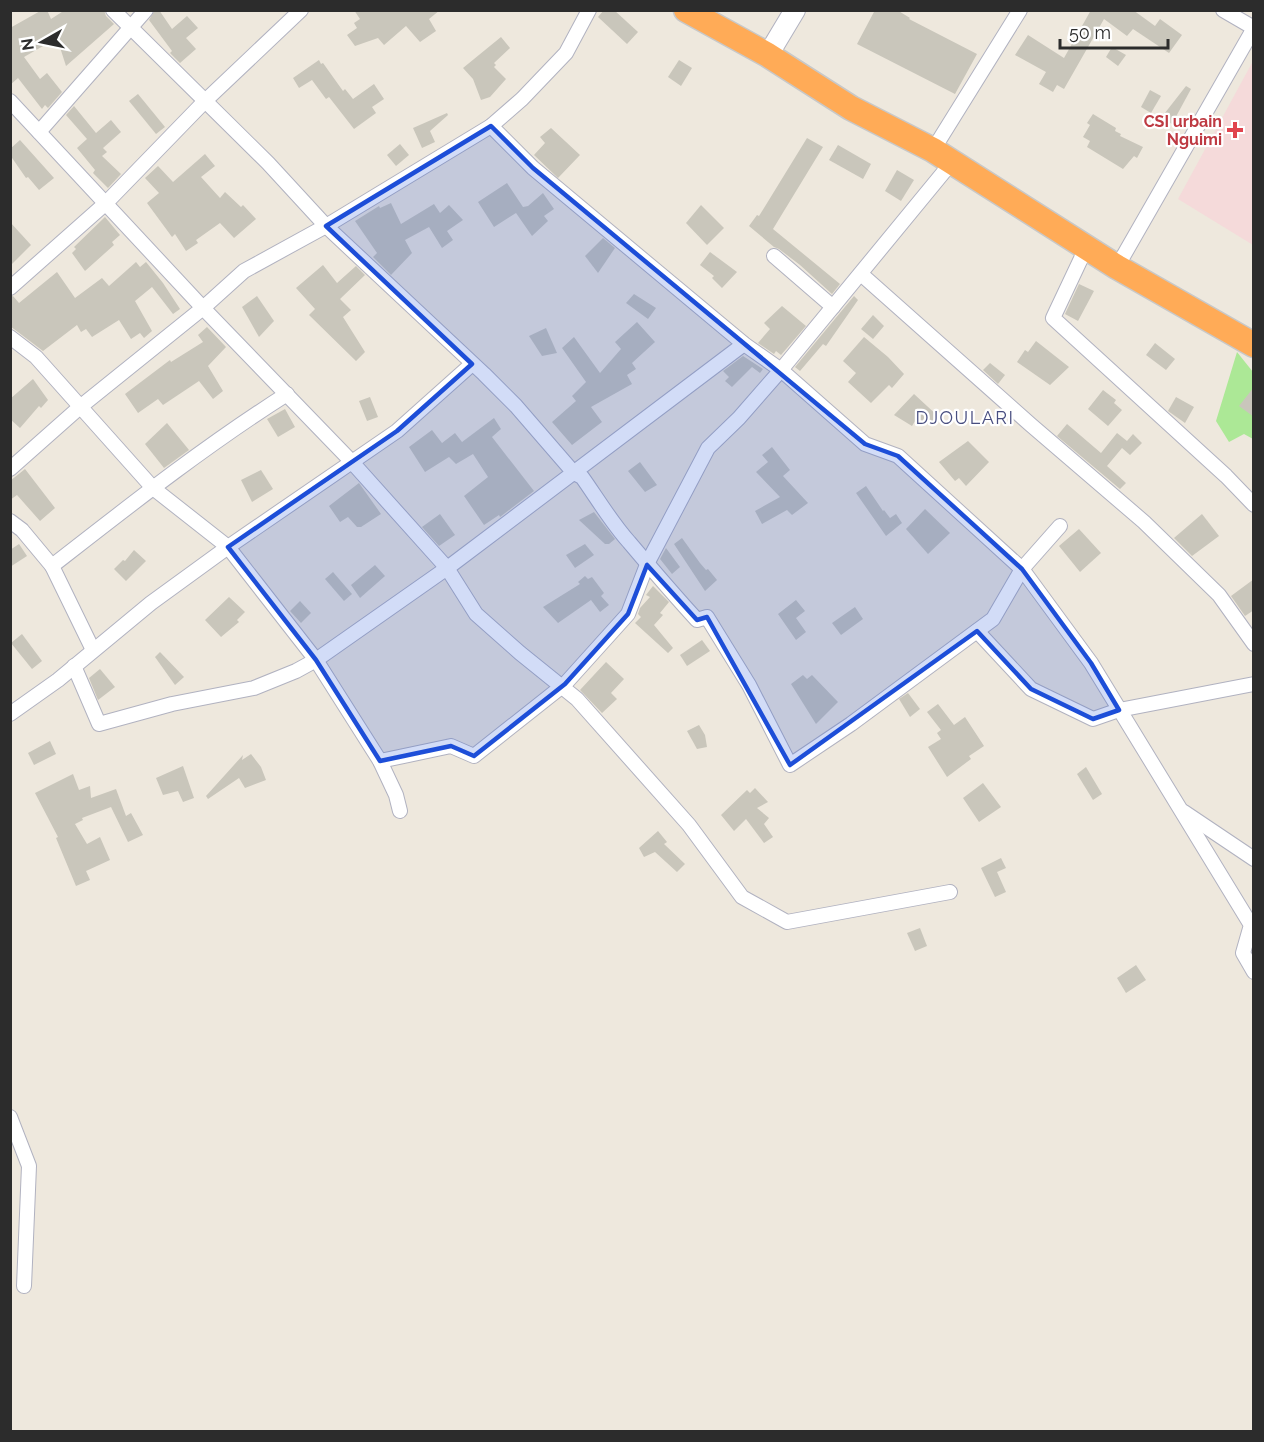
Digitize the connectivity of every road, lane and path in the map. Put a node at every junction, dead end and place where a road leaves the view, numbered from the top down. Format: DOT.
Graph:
graph roads {
  1 [pos="113,10"];
  2 [pos="146,10"];
  3 [pos="301,10"];
  4 [pos="589,10"];
  5 [pos="795,10"];
  6 [pos="1020,10"];
  7 [pos="1223,10"];
  8 [pos="687,11"];
  9 [pos="1253,28"];
  10 [pos="130,29"];
  11 [pos="768,55"];
  12 [pos="10,101"];
  13 [pos="205,101"];
  14 [pos="491,126"];
  15 [pos="39,132"];
  16 [pos="943,156"];
  17 [pos="106,203"];
  18 [pos="326,226"];
  19 [pos="1086,248"];
  20 [pos="774,256"];
  21 [pos="1117,267"];
  22 [pos="861,273"];
  23 [pos="10,288"];
  24 [pos="833,307"];
  25 [pos="203,308"];
  26 [pos="10,337"];
  27 [pos="744,344"];
  28 [pos="1254,345"];
  29 [pos="472,364"];
  30 [pos="781,370"];
  31 [pos="287,394"];
  32 [pos="80,407"];
  33 [pos="351,461"];
  34 [pos="10,469"];
  35 [pos="574,472"];
  36 [pos="153,488"];
  37 [pos="1254,505"];
  38 [pos="10,520"];
  39 [pos="1060,526"];
  40 [pos="228,547"];
  41 [pos="648,562"];
  42 [pos="52,566"];
  43 [pos="447,568"];
  44 [pos="1022,569"];
  45 [pos="977,631"];
  46 [pos="1254,644"];
  47 [pos="93,650"];
  48 [pos="316,660"];
  49 [pos="74,666"];
  50 [pos="1254,684"];
  51 [pos="561,687"];
  52 [pos="1119,710"];
  53 [pos="10,714"];
  54 [pos="380,761"];
  55 [pos="1178,808"];
  56 [pos="400,811"];
  57 [pos="1254,860"];
  58 [pos="950,892"];
  59 [pos="1254,972"];
  60 [pos="10,1118"];
  61 [pos="24,1286"];
  1 -- 10 [label="street"];
  2 -- 10 [label="street"];
  3 -- 13 [label="street"];
  4 -- 14 [label="street"];
  5 -- 11 [label="street"];
  6 -- 16 [label="street"];
  7 -- 9 [label="street"];
  8 -- 11 [label="highway"];
  9 -- 21 [label="street"];
  10 -- 13 [label="street"];
  10 -- 15 [label="street"];
  11 -- 16 [label="highway"];
  12 -- 15 [label="street"];
  13 -- 17 [label="street"];
  13 -- 18 [label="street"];
  14 -- 18 [label="street"];
  14 -- 27 [label="street"];
  15 -- 17 [label="street"];
  16 -- 19 [label="highway"];
  16 -- 22 [label="street"];
  17 -- 23 [label="street"];
  17 -- 25 [label="street"];
  18 -- 25 [label="street"];
  18 -- 29 [label="street"];
  19 -- 21 [label="highway"];
  19 -- 37 [label="street"];
  20 -- 24 [label="street"];
  21 -- 28 [label="highway"];
  22 -- 24 [label="street"];
  22 -- 46 [label="street"];
  24 -- 30 [label="street"];
  25 -- 31 [label="street"];
  25 -- 32 [label="street"];
  26 -- 32 [label="street"];
  27 -- 30 [label="street"];
  27 -- 35 [label="street"];
  29 -- 33 [label="street"];
  29 -- 35 [label="street"];
  30 -- 41 [label="street"];
  30 -- 44 [label="street"];
  31 -- 33 [label="street"];
  31 -- 36 [label="street"];
  32 -- 34 [label="street"];
  32 -- 36 [label="street"];
  33 -- 40 [label="street"];
  33 -- 43 [label="street"];
  35 -- 41 [label="street"];
  35 -- 43 [label="street"];
  36 -- 40 [label="street"];
  36 -- 42 [label="street"];
  38 -- 42 [label="street"];
  39 -- 44 [label="street"];
  40 -- 47 [label="street"];
  40 -- 48 [label="street"];
  41 -- 45 [label="street"];
  41 -- 51 [label="street"];
  42 -- 47 [label="street"];
  43 -- 48 [label="street"];
  43 -- 51 [label="street"];
  44 -- 45 [label="street"];
  44 -- 52 [label="street"];
  45 -- 52 [label="street"];
  47 -- 49 [label="street"];
  48 -- 49 [label="street"];
  48 -- 54 [label="street"];
  49 -- 53 [label="street"];
  50 -- 52 [label="street"];
  51 -- 54 [label="street"];
  51 -- 58 [label="street"];
  52 -- 55 [label="street"];
  54 -- 56 [label="street"];
  55 -- 57 [label="street"];
  55 -- 59 [label="street"];
  60 -- 61 [label="street"];
}
